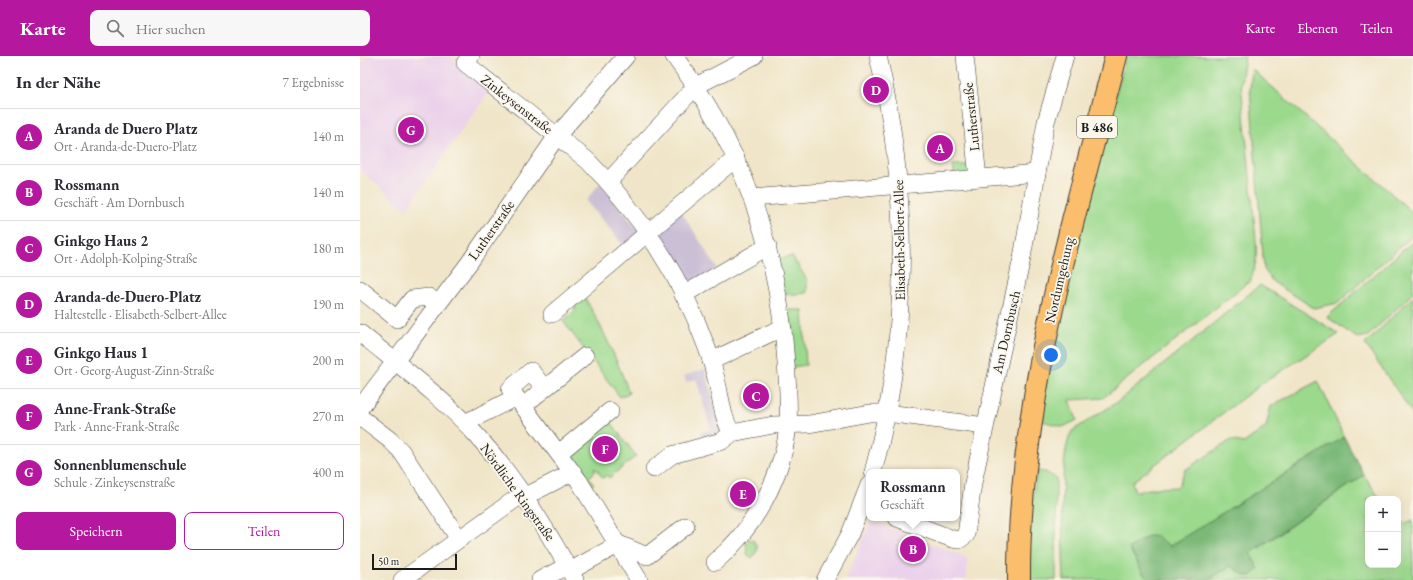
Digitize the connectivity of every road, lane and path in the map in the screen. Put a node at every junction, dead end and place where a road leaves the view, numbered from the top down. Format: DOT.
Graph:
graph roads {
  1 [pos="471,56"];
  2 [pos="626,56"];
  3 [pos="674,56"];
  4 [pos="754,56"];
  5 [pos="878,56"];
  6 [pos="965,56"];
  7 [pos="1065,56"];
  8 [pos="1116,56"];
  9 [pos="696,86"];
  10 [pos="557,136"];
  11 [pos="736,158"];
  12 [pos="1037,173"];
  13 [pos="978,178"];
  14 [pos="608,182"];
  15 [pos="900,185"];
  16 [pos="753,198"];
  17 [pos="648,234"];
  18 [pos="768,246"];
  19 [pos="360,289"];
  20 [pos="683,295"];
  21 [pos="438,304"];
  22 [pos="552,314"];
  23 [pos="783,330"];
  24 [pos="360,333"];
  25 [pos="586,356"];
  26 [pos="711,361"];
  27 [pos="395,362"];
  28 [pos="519,401"];
  29 [pos="360,408"];
  30 [pos="610,411"];
  31 [pos="887,413"];
  32 [pos="360,417"];
  33 [pos="465,423"];
  34 [pos="788,424"];
  35 [pos="985,426"];
  36 [pos="732,433"];
  37 [pos="559,453"];
  38 [pos="654,469"];
  39 [pos="874,469"];
  40 [pos="573,472"];
  41 [pos="866,493"];
  42 [pos="524,496"];
  43 [pos="905,521"];
  44 [pos="686,526"];
  45 [pos="459,539"];
  46 [pos="619,544"];
  47 [pos="647,556"];
  48 [pos="715,562"];
  49 [pos="571,572"];
  50 [pos="637,575"];
  51 [pos="402,580"];
  52 [pos="540,580"];
  53 [pos="826,580"];
  54 [pos="1019,580"];
  1 -- 10 [label="street, Zinkeysenstraße"];
  2 -- 10 [label="street, Lutherstraße"];
  3 -- 9 [label="street"];
  4 -- 9 [label="street"];
  5 -- 15 [label="street, Elisabeth-Selbert-Allee"];
  6 -- 13 [label="street, Lutherstraße"];
  7 -- 12 [label="street, Am Dornbusch"];
  8 -- 54 [label="main road, Nordumgehung / B 486"];
  9 -- 11 [label="street"];
  9 -- 14 [label="street"];
  10 -- 14 [label="street"];
  10 -- 21 [label="street, Lutherstraße"];
  11 -- 16 [label="street"];
  11 -- 17 [label="street"];
  12 -- 13 [label="street"];
  12 -- 35 [label="street, Am Dornbusch"];
  13 -- 15 [label="street"];
  14 -- 17 [label="street"];
  15 -- 16 [label="street"];
  15 -- 31 [label="street, Elisabeth-Selbert-Allee"];
  16 -- 18 [label="street"];
  17 -- 20 [label="street"];
  17 -- 22 [label="street"];
  18 -- 20 [label="street"];
  18 -- 23 [label="street"];
  19 -- 21 [label="street"];
  20 -- 26 [label="street"];
  21 -- 27 [label="street, Lutherstraße"];
  23 -- 26 [label="street"];
  23 -- 34 [label="street"];
  24 -- 27 [label="street, Nördliche Ringstraße"];
  25 -- 28 [label="street"];
  26 -- 36 [label="street"];
  27 -- 29 [label="street, Lutherstraße"];
  27 -- 33 [label="street, Nördliche Ringstraße"];
  28 -- 33 [label="street"];
  28 -- 37 [label="street"];
  30 -- 37 [label="street"];
  31 -- 34 [label="street"];
  31 -- 35 [label="street"];
  31 -- 39 [label="street, Elisabeth-Selbert-Allee"];
  32 -- 45 [label="street"];
  33 -- 42 [label="street, Nördliche Ringstraße"];
  34 -- 36 [label="street"];
  34 -- 48 [label="street"];
  35 -- 43 [label="street, Am Dornbusch"];
  36 -- 38 [label="street"];
  37 -- 40 [label="street"];
  40 -- 42 [label="street"];
  40 -- 46 [label="street"];
  41 -- 53 [label="street"];
  42 -- 45 [label="street"];
  42 -- 49 [label="street, Nördliche Ringstraße"];
  44 -- 47 [label="street"];
  45 -- 51 [label="street"];
  46 -- 47 [label="street"];
  46 -- 49 [label="street"];
  46 -- 50 [label="street"];
  47 -- 50 [label="street"];
  49 -- 52 [label="street"];
}
